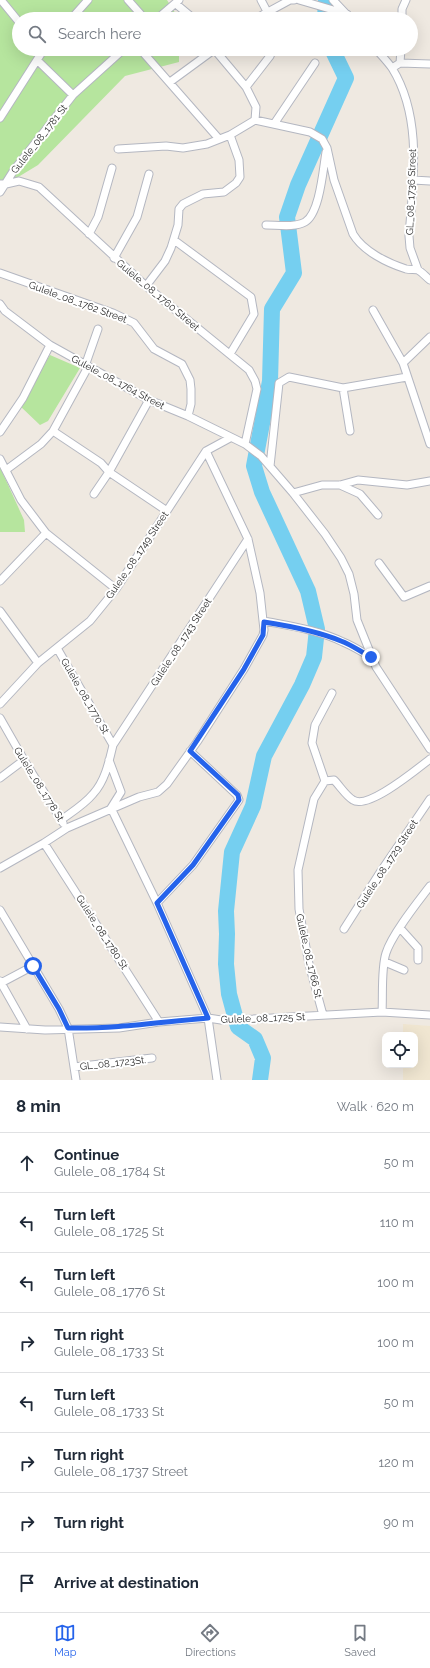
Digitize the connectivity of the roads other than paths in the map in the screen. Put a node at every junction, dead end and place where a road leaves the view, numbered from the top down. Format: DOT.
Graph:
graph roads {
  1 [pos="1,0"];
  2 [pos="87,0"];
  3 [pos="128,0"];
  4 [pos="261,0"];
  5 [pos="294,0"];
  6 [pos="299,0"];
  7 [pos="333,0"];
  8 [pos="399,0"];
  9 [pos="406,0"];
  10 [pos="178,2"];
  11 [pos="402,9"];
  12 [pos="268,11"];
  13 [pos="77,12"];
  14 [pos="139,12"];
  15 [pos="165,12"];
  16 [pos="187,12"];
  17 [pos="336,12"];
  18 [pos="345,12"];
  19 [pos="12,13"];
  20 [pos="39,56"];
  21 [pos="116,56"];
  22 [pos="146,56"];
  23 [pos="205,56"];
  24 [pos="220,56"];
  25 [pos="270,56"];
  26 [pos="382,56"];
  27 [pos="400,56"];
  28 [pos="37,60"];
  29 [pos="315,63"];
  30 [pos="400,63"];
  31 [pos="430,64"];
  32 [pos="392,68"];
  33 [pos="170,82"];
  34 [pos="246,87"];
  35 [pos="74,95"];
  36 [pos="0,118"];
  37 [pos="255,120"];
  38 [pos="274,124"];
  39 [pos="230,135"];
  40 [pos="219,139"];
  41 [pos="327,148"];
  42 [pos="118,149"];
  43 [pos="112,168"];
  44 [pos="149,174"];
  45 [pos="413,180"];
  46 [pos="430,180"];
  47 [pos="3,184"];
  48 [pos="0,192"];
  49 [pos="266,225"];
  50 [pos="89,234"];
  51 [pos="174,240"];
  52 [pos="114,258"];
  53 [pos="418,270"];
  54 [pos="0,273"];
  55 [pos="430,280"];
  56 [pos="146,286"];
  57 [pos="0,304"];
  58 [pos="373,310"];
  59 [pos="2,314"];
  60 [pos="98,329"];
  61 [pos="430,337"];
  62 [pos="50,345"];
  63 [pos="230,354"];
  64 [pos="403,363"];
  65 [pos="87,366"];
  66 [pos="407,377"];
  67 [pos="343,388"];
  68 [pos="149,400"];
  69 [pos="188,416"];
  70 [pos="53,431"];
  71 [pos="350,431"];
  72 [pos="0,432"];
  73 [pos="230,438"];
  74 [pos="245,444"];
  75 [pos="430,444"];
  76 [pos="206,451"];
  77 [pos="0,459"];
  78 [pos="270,466"];
  79 [pos="6,470"];
  80 [pos="109,472"];
  81 [pos="430,481"];
  82 [pos="340,485"];
  83 [pos="293,493"];
  84 [pos="94,494"];
  85 [pos="167,511"];
  86 [pos="378,515"];
  87 [pos="46,534"];
  88 [pos="248,539"];
  89 [pos="379,563"];
  90 [pos="0,581"];
  91 [pos="430,586"];
  92 [pos="116,589"];
  93 [pos="0,611"];
  94 [pos="264,622"];
  95 [pos="57,648"];
  96 [pos="371,657"];
  97 [pos="38,663"];
  98 [pos="332,693"];
  99 [pos="0,704"];
  100 [pos="0,718"];
  101 [pos="113,745"];
  102 [pos="430,749"];
  103 [pos="190,751"];
  104 [pos="430,759"];
  105 [pos="24,760"];
  106 [pos="109,760"];
  107 [pos="0,778"];
  108 [pos="325,781"];
  109 [pos="430,799"];
  110 [pos="111,808"];
  111 [pos="61,820"];
  112 [pos="66,828"];
  113 [pos="44,843"];
  114 [pos="0,868"];
  115 [pos="430,886"];
  116 [pos="157,903"];
  117 [pos="0,910"];
  118 [pos="400,928"];
  119 [pos="344,929"];
  120 [pos="418,960"];
  121 [pos="385,962"];
  122 [pos="33,966"];
  123 [pos="404,970"];
  124 [pos="1,982"];
  125 [pos="382,1012"];
  126 [pos="323,1015"];
  127 [pos="430,1016"];
  128 [pos="208,1018"];
  129 [pos="159,1022"];
  130 [pos="0,1027"];
  131 [pos="68,1028"];
  132 [pos="27,1029"];
  133 [pos="152,1058"];
  134 [pos="74,1067"];
  135 [pos="76,1080"];
  136 [pos="215,1080"];
  1 -- 19 [label="street"];
  2 -- 13 [label="street"];
  3 -- 14 [label="street"];
  4 -- 12 [label="street"];
  5 -- 12 [label="street"];
  6 -- 17 [label="street"];
  7 -- 18 [label="street"];
  8 -- 11 [label="street"];
  9 -- 11 [label="street"];
  10 -- 15 [label="street"];
  10 -- 16 [label="street"];
  20 -- 28 [label="street"];
  21 -- 35 [label="street, Gulele_08_1781 St"];
  22 -- 33 [label="street"];
  23 -- 33 [label="street"];
  24 -- 34 [label="street"];
  25 -- 34 [label="street"];
  26 -- 32 [label="street, GL_08_1736 Street"];
  27 -- 30 [label="street"];
  28 -- 35 [label="street, Gulele_08_1781 St"];
  28 -- 36 [label="street"];
  29 -- 38 [label="street"];
  30 -- 31 [label="street"];
  30 -- 32 [label="street"];
  32 -- 45 [label="street, GL_08_1736 Street"];
  33 -- 40 [label="street"];
  34 -- 37 [label="street"];
  35 -- 47 [label="street, Gulele_08_1781 St"];
  37 -- 38 [label="street"];
  37 -- 39 [label="street"];
  38 -- 41 [label="street"];
  39 -- 40 [label="street"];
  39 -- 51 [label="street"];
  40 -- 42 [label="street"];
  41 -- 49 [label="street"];
  41 -- 53 [label="street"];
  43 -- 50 [label="street"];
  44 -- 52 [label="street"];
  45 -- 46 [label="street"];
  45 -- 53 [label="street, GL_08_1736 Street"];
  47 -- 48 [label="street, Gulele_08_1781 St"];
  47 -- 50 [label="street, Gulele_08_1760 Street"];
  50 -- 52 [label="street, Gulele_08_1760 Street"];
  51 -- 56 [label="street"];
  51 -- 63 [label="street"];
  52 -- 56 [label="street, Gulele_08_1760 Street"];
  53 -- 55 [label="street"];
  54 -- 69 [label="street, Gulele_08_1762 Street"];
  56 -- 63 [label="street, Gulele_08_1760 Street"];
  57 -- 59 [label="street, Gulele_08_1764 Street"];
  58 -- 64 [label="street"];
  59 -- 62 [label="street, Gulele_08_1764 Street"];
  60 -- 65 [label="street"];
  61 -- 64 [label="street"];
  62 -- 65 [label="street, Gulele_08_1764 Street"];
  62 -- 72 [label="street"];
  63 -- 74 [label="street, Gulele_08_1760 Street"];
  64 -- 66 [label="street"];
  65 -- 68 [label="street, Gulele_08_1764 Street"];
  65 -- 70 [label="street"];
  66 -- 67 [label="street"];
  66 -- 75 [label="street"];
  67 -- 71 [label="street"];
  67 -- 78 [label="street"];
  68 -- 69 [label="street, Gulele_08_1764 Street"];
  68 -- 80 [label="street"];
  69 -- 73 [label="street, Gulele_08_1764 Street"];
  70 -- 79 [label="street"];
  70 -- 80 [label="street"];
  73 -- 74 [label="street, Gulele_08_1764 Street"];
  73 -- 76 [label="street"];
  74 -- 78 [label="street, Gulele_08_1764 Street"];
  76 -- 85 [label="street, Gulele_08_1749 Street"];
  76 -- 88 [label="street"];
  77 -- 79 [label="street"];
  78 -- 83 [label="street, Gulele_08_1764 Street"];
  79 -- 87 [label="street"];
  80 -- 84 [label="street"];
  80 -- 85 [label="street"];
  81 -- 82 [label="street"];
  82 -- 83 [label="street"];
  82 -- 86 [label="street"];
  83 -- 96 [label="street"];
  85 -- 92 [label="street, Gulele_08_1749 Street"];
  87 -- 90 [label="street"];
  87 -- 92 [label="street"];
  88 -- 94 [label="street"];
  88 -- 101 [label="street, Gulele_08_1743 Street"];
  89 -- 91 [label="street"];
  92 -- 95 [label="street, Gulele_08_1749 Street"];
  93 -- 97 [label="street"];
  94 -- 96 [label="street"];
  94 -- 103 [label="street"];
  95 -- 97 [label="street, Gulele_08_1749 Street"];
  95 -- 101 [label="street, Gulele_08_1770 St"];
  96 -- 102 [label="street"];
  97 -- 99 [label="street, Gulele_08_1749 Street"];
  98 -- 108 [label="street"];
  100 -- 105 [label="street, Gulele_08_1778 St"];
  101 -- 106 [label="street, Gulele_08_1743 Street"];
  103 -- 110 [label="street"];
  103 -- 116 [label="street"];
  104 -- 108 [label="street"];
  105 -- 107 [label="street"];
  105 -- 111 [label="street, Gulele_08_1778 St"];
  106 -- 110 [label="street"];
  106 -- 111 [label="street, Gulele_08_1743 Street"];
  108 -- 126 [label="street, Gulele_08_1766 St"];
  109 -- 119 [label="street, Gulele_08_1729 Street"];
  110 -- 112 [label="street"];
  110 -- 116 [label="street"];
  111 -- 112 [label="street, Gulele_08_1778 St"];
  112 -- 113 [label="street"];
  113 -- 114 [label="street"];
  113 -- 129 [label="street, Gulele_08_1780 St"];
  115 -- 118 [label="street"];
  116 -- 128 [label="street"];
  117 -- 122 [label="street"];
  118 -- 120 [label="street"];
  118 -- 121 [label="street"];
  121 -- 123 [label="street"];
  121 -- 125 [label="street"];
  122 -- 124 [label="street"];
  122 -- 131 [label="street"];
  124 -- 132 [label="street"];
  125 -- 126 [label="street, Gulele_08_1725 St"];
  125 -- 127 [label="street, Gulele_08_1725 St"];
  126 -- 128 [label="street, Gulele_08_1725 St"];
  128 -- 129 [label="street, Gulele_08_1725 St"];
  128 -- 136 [label="street"];
  129 -- 131 [label="street, Gulele_08_1725 St"];
  130 -- 132 [label="street, Gulele_08_1725 St"];
  131 -- 132 [label="street, Gulele_08_1725 St"];
  131 -- 134 [label="street"];
  133 -- 134 [label="street, GL_08_1723St."];
  134 -- 135 [label="street"];
}
